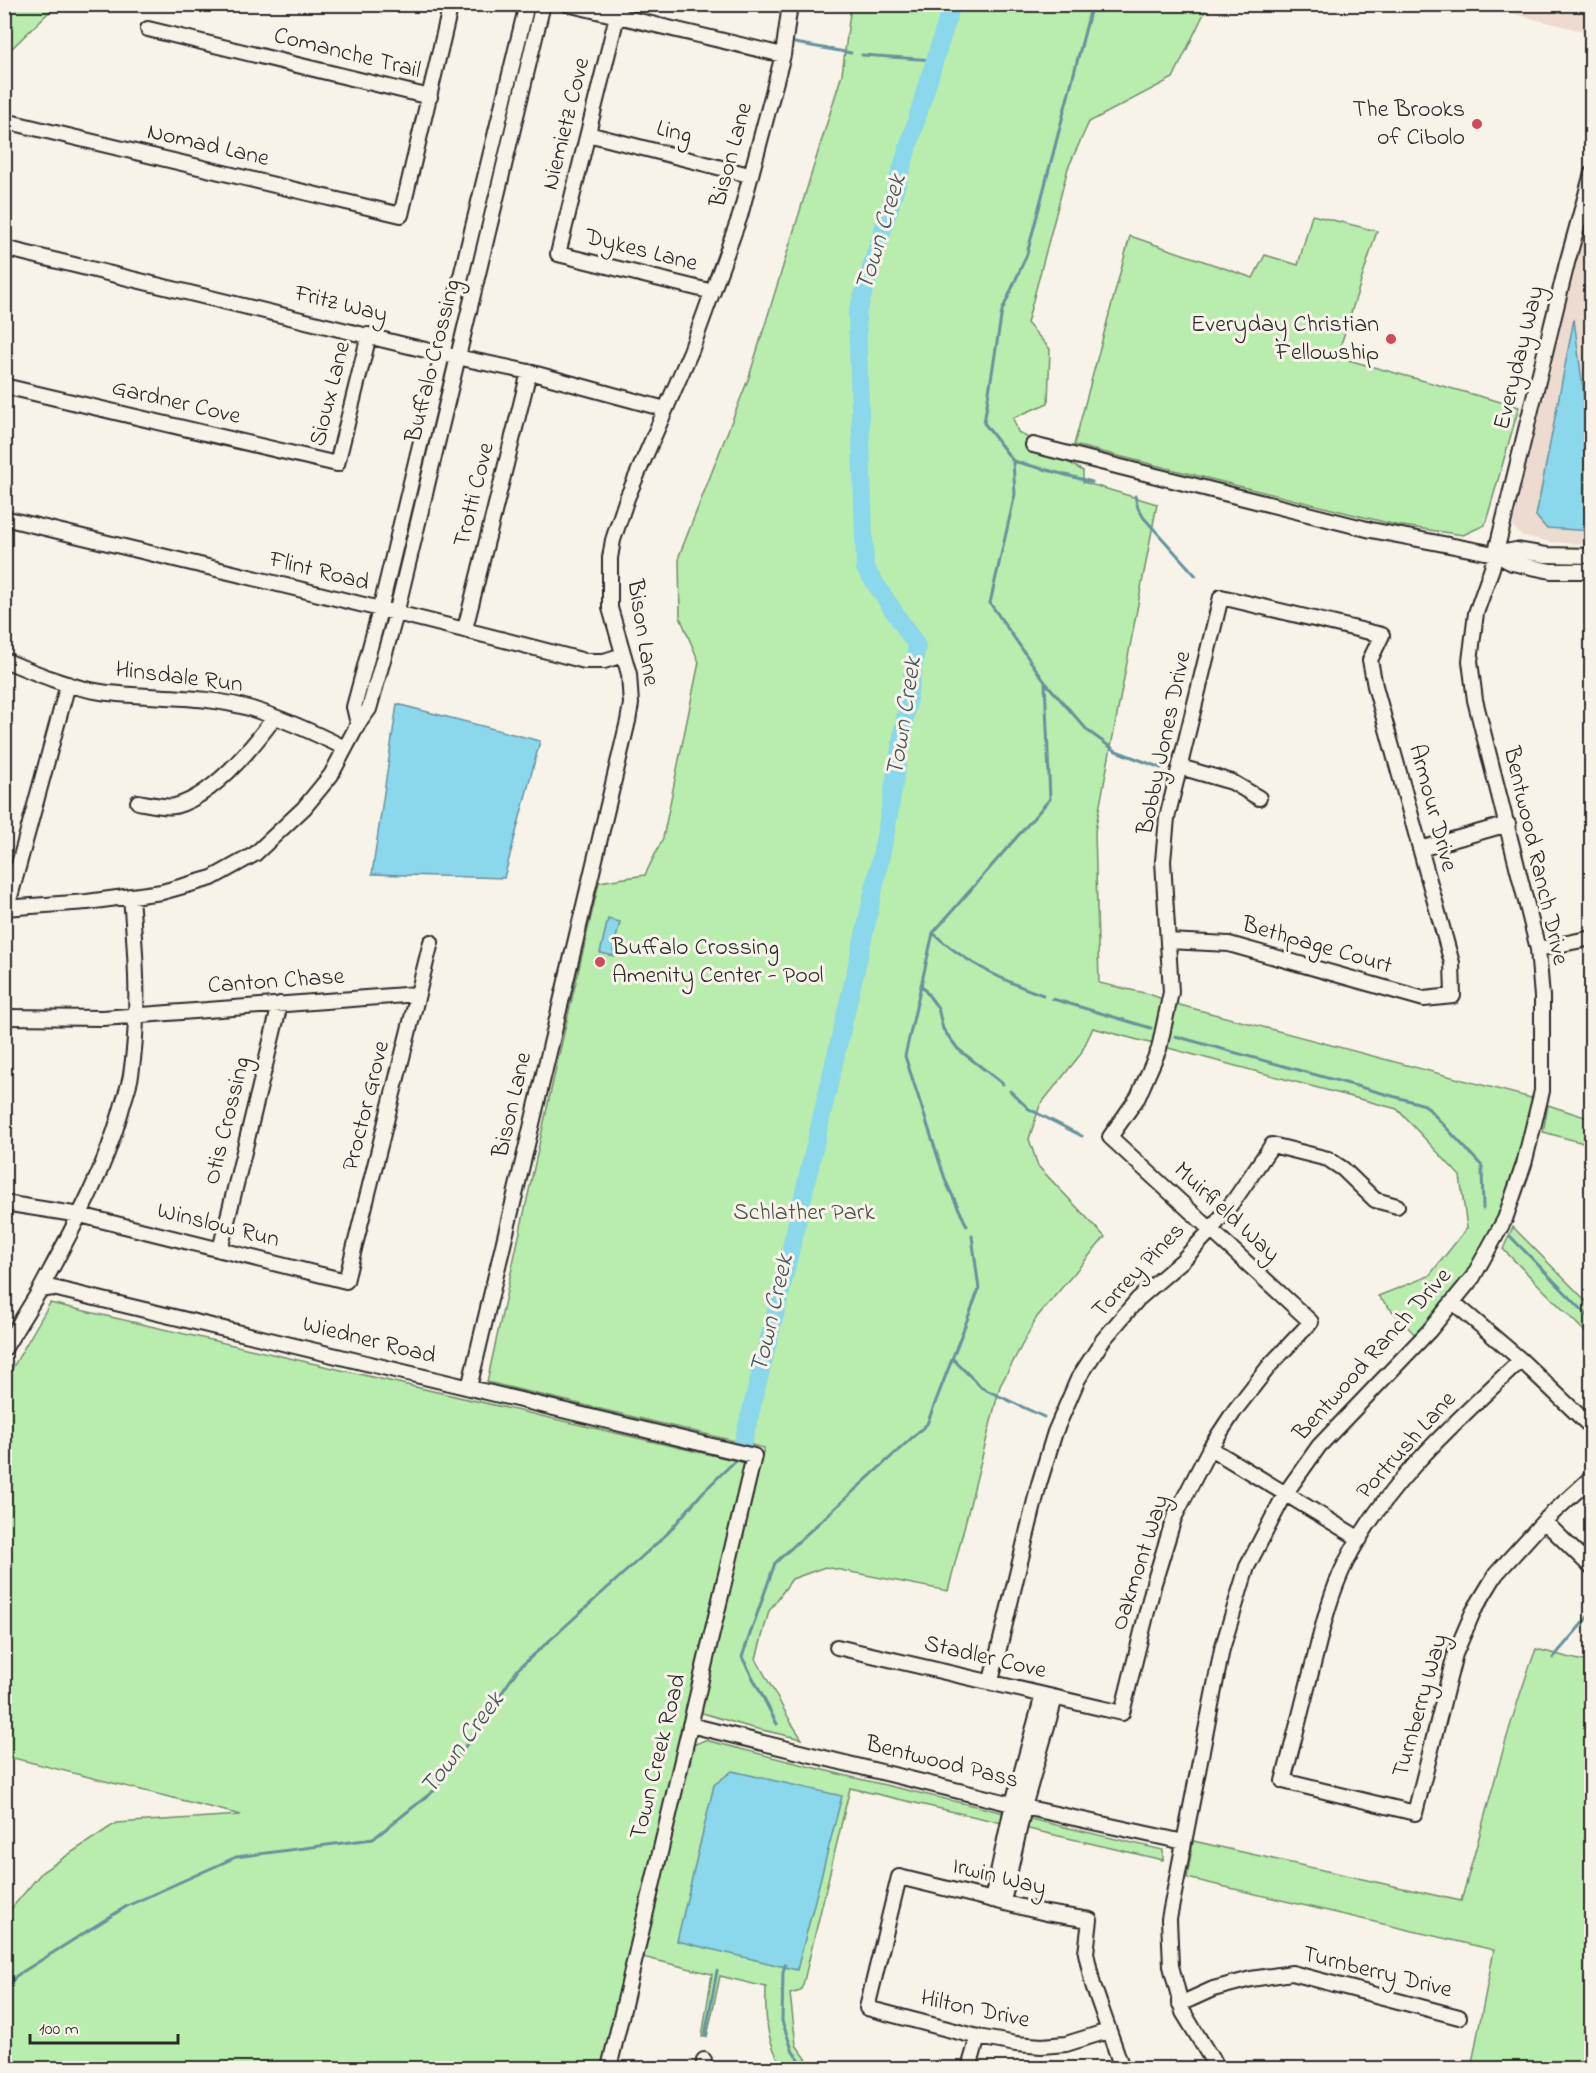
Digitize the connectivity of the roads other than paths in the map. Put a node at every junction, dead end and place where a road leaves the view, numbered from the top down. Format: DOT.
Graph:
graph roads {
  1 [pos="452,4"];
  2 [pos="527,4"];
  3 [pos="543,4"];
  4 [pos="567,4"];
  5 [pos="790,4"];
  6 [pos="619,11"];
  7 [pos="148,29"];
  8 [pos="783,56"];
  9 [pos="430,97"];
  10 [pos="5,122"];
  11 [pos="588,134"];
  12 [pos="1592,173"];
  13 [pos="750,175"];
  14 [pos="4,248"];
  15 [pos="558,254"];
  16 [pos="713,292"];
  17 [pos="369,335"];
  18 [pos="442,354"];
  19 [pos="458,358"];
  20 [pos="529,372"];
  21 [pos="4,386"];
  22 [pos="665,409"];
  23 [pos="1033,446"];
  24 [pos="337,464"];
  25 [pos="4,518"];
  26 [pos="1496,554"];
  27 [pos="1592,556"];
  28 [pos="1592,571"];
  29 [pos="380,610"];
  30 [pos="396,614"];
  31 [pos="465,629"];
  32 [pos="1382,635"];
  33 [pos="623,655"];
  34 [pos="4,660"];
  35 [pos="68,684"];
  36 [pos="274,718"];
  37 [pos="358,724"];
  38 [pos="345,748"];
  39 [pos="1180,767"];
  40 [pos="1259,798"];
  41 [pos="138,802"];
  42 [pos="1508,824"];
  43 [pos="1420,849"];
  44 [pos="131,897"];
  45 [pos="6,908"];
  46 [pos="1592,938"];
  47 [pos="1168,941"];
  48 [pos="431,942"];
  49 [pos="1538,949"];
  50 [pos="418,994"];
  51 [pos="1453,996"];
  52 [pos="280,1004"];
  53 [pos="137,1015"];
  54 [pos="4,1017"];
  55 [pos="1110,1137"];
  56 [pos="4,1203"];
  57 [pos="1397,1206"];
  58 [pos="80,1215"];
  59 [pos="1211,1230"];
  60 [pos="220,1250"];
  61 [pos="346,1281"];
  62 [pos="40,1290"];
  63 [pos="1453,1302"];
  64 [pos="1311,1322"];
  65 [pos="4,1349"];
  66 [pos="1521,1360"];
  67 [pos="468,1388"];
  68 [pos="1592,1428"];
  69 [pos="1210,1448"];
  70 [pos="754,1456"];
  71 [pos="1592,1477"];
  72 [pos="1285,1494"];
  73 [pos="1544,1521"];
  74 [pos="1360,1539"];
  75 [pos="1592,1568"];
  76 [pos="837,1647"];
  77 [pos="991,1681"];
  78 [pos="1049,1696"];
  79 [pos="1122,1713"];
  80 [pos="690,1725"];
  81 [pos="1283,1781"];
  82 [pos="1019,1805"];
  83 [pos="1184,1842"];
  84 [pos="998,1901"];
  85 [pos="1180,2004"];
  86 [pos="867,2008"];
  87 [pos="1460,2017"];
  88 [pos="1108,2031"];
  89 [pos="978,2037"];
  90 [pos="609,2068"];
  91 [pos="969,2068"];
  92 [pos="1122,2068"];
  93 [pos="1217,2068"];
  1 -- 9 [label="street"];
  2 -- 18 [label="street, Buffalo Crossing"];
  3 -- 19 [label="street, Buffalo Crossing"];
  4 -- 6 [label="street"];
  5 -- 8 [label="street, Bison Lane"];
  6 -- 8 [label="street"];
  6 -- 11 [label="street, Niemietz Cove"];
  7 -- 9 [label="street, Comanche Trail"];
  8 -- 13 [label="street, Bison Lane"];
  9 -- 10 [label="street, Nomad Lane"];
  11 -- 13 [label="street, Ling"];
  11 -- 15 [label="street, Niemietz Cove"];
  12 -- 26 [label="street, Everyday Way"];
  13 -- 16 [label="street, Bison Lane"];
  14 -- 17 [label="street, Fritz Way"];
  15 -- 16 [label="street, Dykes Lane"];
  16 -- 22 [label="street, Bison Lane"];
  17 -- 18 [label="street, Fritz Way"];
  17 -- 24 [label="street, Sioux Lane"];
  18 -- 19 [label="street, Fritz Way"];
  18 -- 29 [label="street, Buffalo Crossing"];
  19 -- 20 [label="street, Fritz Way"];
  19 -- 30 [label="street, Buffalo Crossing"];
  20 -- 22 [label="street, Fritz Way"];
  20 -- 31 [label="street, Trotti Cove"];
  21 -- 24 [label="street, Gardner Cove"];
  22 -- 33 [label="street, Bison Lane"];
  23 -- 26 [label="street"];
  25 -- 29 [label="street, Flint Road"];
  26 -- 27 [label="street"];
  26 -- 28 [label="street"];
  26 -- 42 [label="street, Bentwood Ranch Drive"];
  29 -- 30 [label="street, Flint Road"];
  29 -- 37 [label="street, Buffalo Crossing"];
  30 -- 31 [label="street, Flint Road"];
  30 -- 37 [label="street, Buffalo Crossing"];
  31 -- 33 [label="street, Flint Road"];
  32 -- 39 [label="street, Bobby Jones Drive"];
  32 -- 43 [label="street, Armour Drive"];
  33 -- 67 [label="street, Bison Lane"];
  34 -- 35 [label="street, Hinsdale Run"];
  35 -- 36 [label="street, Hinsdale Run"];
  35 -- 45 [label="street"];
  36 -- 38 [label="street, Hinsdale Run"];
  36 -- 41 [label="street"];
  37 -- 38 [label="street, Buffalo Crossing"];
  38 -- 44 [label="street, Buffalo Crossing"];
  39 -- 40 [label="street"];
  39 -- 47 [label="street, Bobby Jones Drive"];
  42 -- 43 [label="street"];
  42 -- 49 [label="street, Bentwood Ranch Drive"];
  43 -- 51 [label="street, Armour Drive"];
  44 -- 45 [label="street, Buffalo Crossing"];
  44 -- 53 [label="street"];
  46 -- 49 [label="street"];
  47 -- 51 [label="street, Bethpage Court"];
  47 -- 55 [label="street, Bobby Jones Drive"];
  48 -- 50 [label="street, Proctor Grove"];
  49 -- 63 [label="street, Bentwood Ranch Drive"];
  50 -- 52 [label="street, Canton Chase"];
  50 -- 61 [label="street, Proctor Grove"];
  52 -- 53 [label="street, Canton Chase"];
  52 -- 60 [label="street, Otis Crossing"];
  53 -- 54 [label="street, Canton Chase"];
  53 -- 58 [label="street"];
  55 -- 59 [label="street, Muirfield Way"];
  56 -- 58 [label="street, Winslow Run"];
  57 -- 59 [label="street, Torrey Pines"];
  58 -- 60 [label="street, Winslow Run"];
  58 -- 62 [label="street"];
  59 -- 64 [label="street, Muirfield Way"];
  59 -- 77 [label="street, Torrey Pines"];
  60 -- 61 [label="street, Winslow Run"];
  62 -- 65 [label="street"];
  62 -- 67 [label="street, Wiedner Road"];
  63 -- 66 [label="street"];
  63 -- 72 [label="street, Bentwood Ranch Drive"];
  64 -- 69 [label="street, Oakmont Way"];
  66 -- 68 [label="street"];
  66 -- 74 [label="street, Portrush Lane"];
  67 -- 70 [label="street, Wiedner Road"];
  69 -- 72 [label="street"];
  69 -- 79 [label="street, Oakmont Way"];
  70 -- 80 [label="street, Town Creek Road"];
  71 -- 73 [label="street, Turnberry Way"];
  72 -- 74 [label="street"];
  72 -- 83 [label="street, Bentwood Ranch Drive"];
  73 -- 75 [label="street"];
  73 -- 81 [label="street, Turnberry Way"];
  74 -- 81 [label="street, Portrush Lane"];
  76 -- 77 [label="street, Stadler Cove"];
  77 -- 78 [label="street, Stadler Cove"];
  78 -- 79 [label="street, Stadler Cove"];
  78 -- 82 [label="street"];
  80 -- 82 [label="street, Bentwood Pass"];
  80 -- 90 [label="street, Town Creek Road"];
  82 -- 83 [label="street, Bentwood Pass"];
  82 -- 84 [label="street"];
  83 -- 85 [label="street, Bentwood Ranch Drive"];
  84 -- 86 [label="street, Irwin Way"];
  84 -- 88 [label="street, Irwin Way"];
  85 -- 87 [label="street, Turnberry Drive"];
  85 -- 93 [label="street, Bentwood Ranch Drive"];
  86 -- 89 [label="street, Hilton Drive"];
  88 -- 89 [label="street, Hilton Drive"];
  88 -- 92 [label="street"];
  89 -- 91 [label="street"];
}
